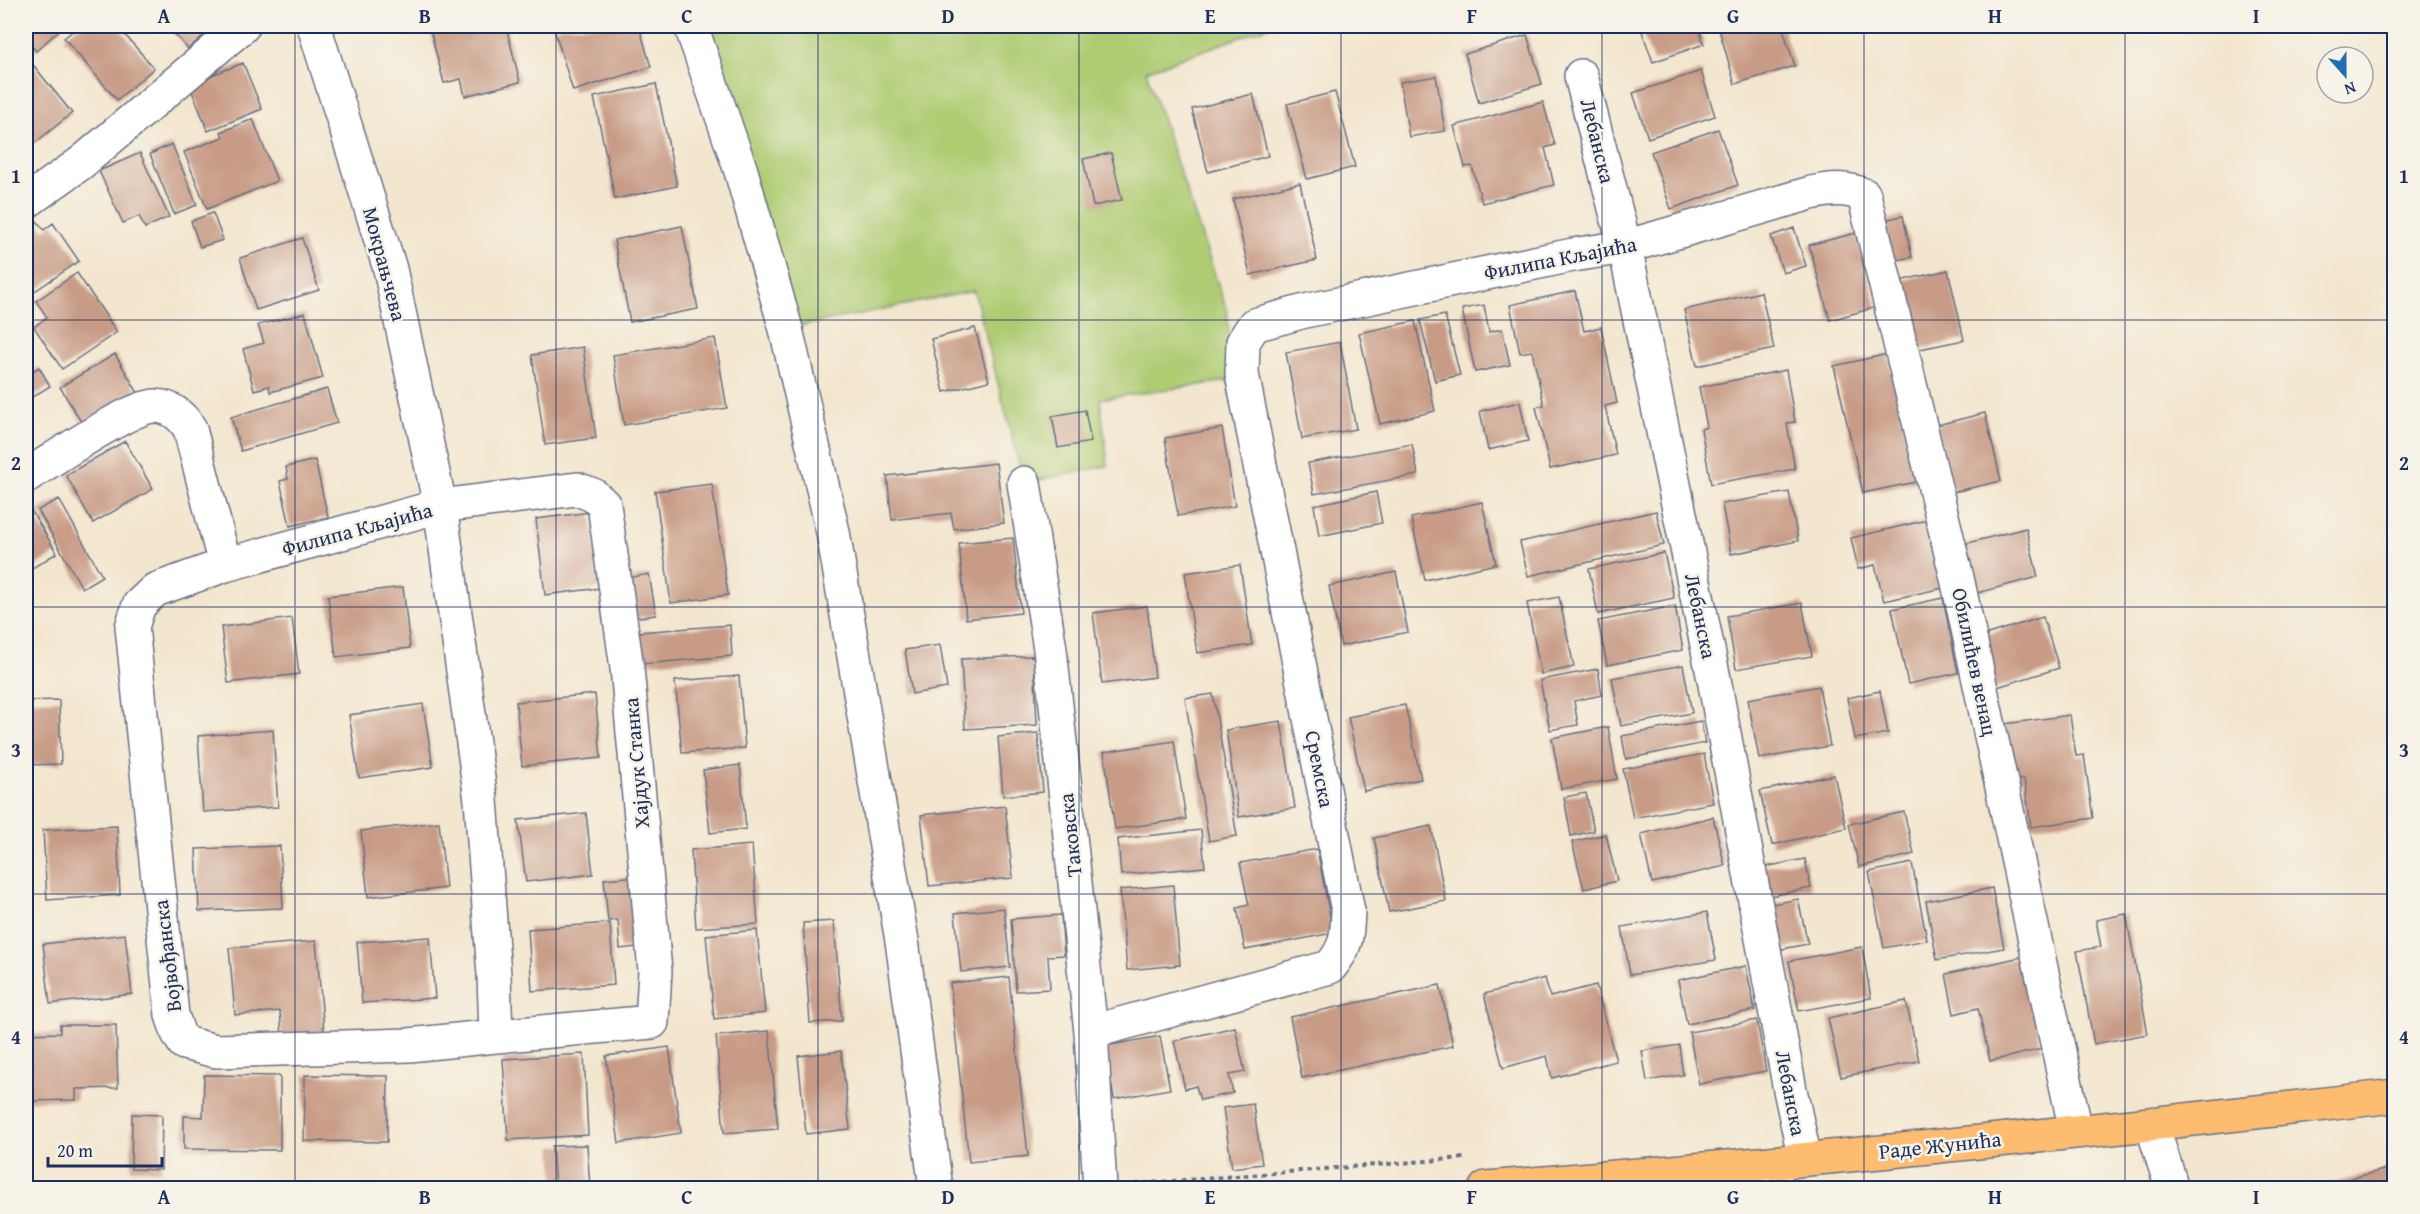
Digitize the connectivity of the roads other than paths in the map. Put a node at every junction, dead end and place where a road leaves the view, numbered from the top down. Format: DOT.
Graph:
graph roads {
  1 [pos="243,26"];
  2 [pos="314,26"];
  3 [pos="691,26"];
  4 [pos="1581,76"];
  5 [pos="1864,195"];
  6 [pos="26,202"];
  7 [pos="1625,247"];
  8 [pos="1254,325"];
  9 [pos="26,476"];
  10 [pos="1024,483"];
  11 [pos="604,505"];
  12 [pos="440,506"];
  13 [pos="225,565"];
  14 [pos="132,627"];
  15 [pos="652,1022"];
  16 [pos="1091,1032"];
  17 [pos="496,1036"];
  18 [pos="2394,1096"];
  19 [pos="2152,1125"];
  20 [pos="2076,1131"];
  21 [pos="1805,1159"];
  22 [pos="1774,1176"];
  23 [pos="936,1188"];
  24 [pos="1100,1188"];
  25 [pos="1486,1188"];
  26 [pos="2172,1188"];
  1 -- 6 [label="street"];
  2 -- 12 [label="street, Мокрањчева"];
  3 -- 23 [label="street"];
  4 -- 7 [label="street, Лебанска"];
  5 -- 7 [label="street, Филипа Кљајића"];
  5 -- 20 [label="street, Обилићев венац"];
  7 -- 8 [label="street, Филипа Кљајића"];
  7 -- 21 [label="street, Лебанска"];
  8 -- 16 [label="street, Сремска"];
  9 -- 13 [label="street"];
  10 -- 16 [label="street, Таковска"];
  11 -- 12 [label="street, Филипа Кљајића"];
  11 -- 15 [label="street, Хајдук Станка"];
  12 -- 13 [label="street, Филипа Кљајића"];
  12 -- 17 [label="street"];
  13 -- 14 [label="street, Филипа Кљајића"];
  14 -- 17 [label="street, Војвођанска"];
  15 -- 17 [label="street, Војвођанска"];
  16 -- 24 [label="street, Таковска"];
  18 -- 19 [label="main road, Раде Жунића"];
  19 -- 20 [label="main road, Раде Жунића"];
  19 -- 26 [label="street"];
  20 -- 21 [label="main road, Раде Жунића"];
  21 -- 22 [label="main road, Раде Жунића"];
  22 -- 25 [label="main road, Раде Жунића"];
}
